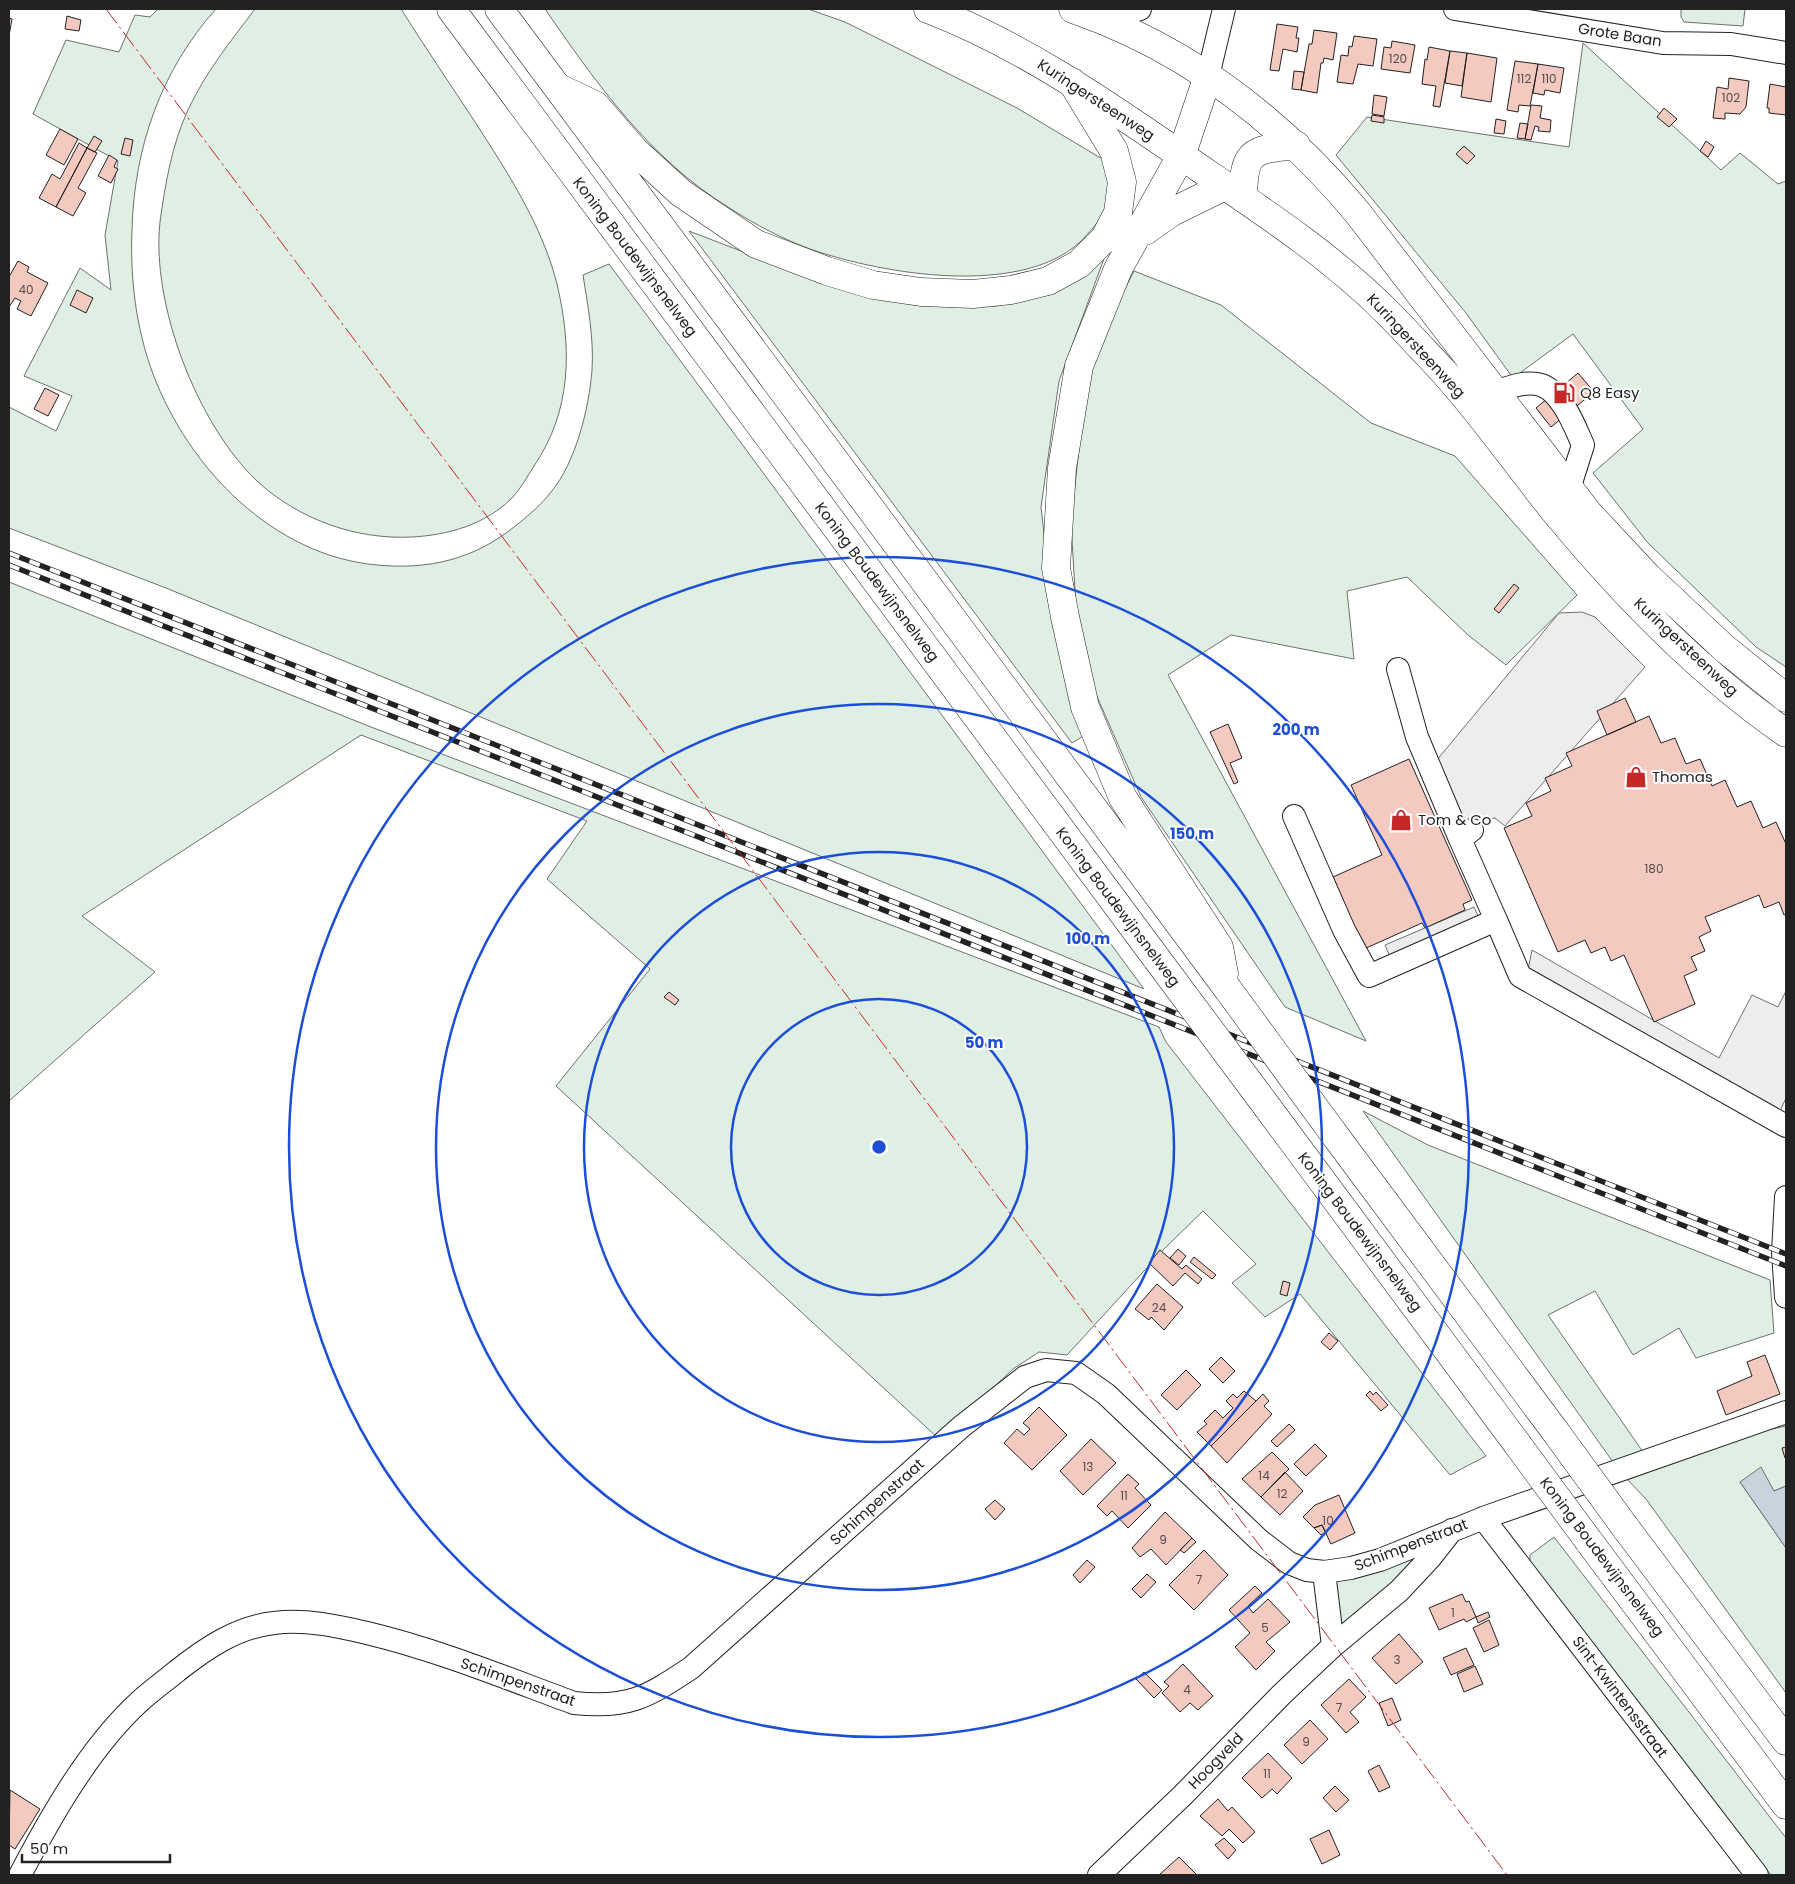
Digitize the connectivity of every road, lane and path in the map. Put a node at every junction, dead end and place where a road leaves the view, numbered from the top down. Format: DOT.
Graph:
graph roads {
  1 [pos="450,9"];
  2 [pos="499,9"];
  3 [pos="928,9"];
  4 [pos="1073,9"];
  5 [pos="1140,9"];
  6 [pos="1224,9"];
  7 [pos="1455,9"];
  8 [pos="1106,20"];
  9 [pos="1786,53"];
  10 [pos="1208,76"];
  11 [pos="1072,82"];
  12 [pos="558,87"];
  13 [pos="1296,145"];
  14 [pos="1181,156"];
  15 [pos="1234,192"];
  16 [pos="1137,236"];
  17 [pos="1494,392"];
  18 [pos="1570,489"];
  19 [pos="1398,669"];
  20 [pos="1786,698"];
  21 [pos="1786,733"];
  22 [pos="1294,816"];
  23 [pos="1496,920"];
  24 [pos="1226,988"];
  25 [pos="1786,1126"];
  26 [pos="1786,1197"];
  27 [pos="1786,1297"];
  28 [pos="1786,1412"];
  29 [pos="1483,1518"];
  30 [pos="1452,1529"];
  31 [pos="1324,1572"];
  32 [pos="1333,1646"];
  33 [pos="1786,1741"];
  34 [pos="1786,1805"];
  35 [pos="20,1875"];
  36 [pos="1099,1875"];
  37 [pos="1757,1875"];
  1 -- 34 [label="main road, Koning Boudewijnsnelweg, bridge"];
  2 -- 12 [label="main road"];
  3 -- 11 [label="main road, Kuringersteenweg"];
  4 -- 8 [label="main road, Kuringersteenweg"];
  5 -- 8 [label="street"];
  6 -- 10 [label="street"];
  7 -- 9 [label="street, Grote Baan"];
  8 -- 10 [label="main road, Kuringersteenweg"];
  10 -- 13 [label="main road, Kuringersteenweg"];
  10 -- 14 [label="main road"];
  11 -- 12 [label="main road"];
  11 -- 14 [label="main road, Kuringersteenweg"];
  12 -- 24 [label="main road"];
  13 -- 15 [label="main road"];
  13 -- 17 [label="main road, Kuringersteenweg"];
  14 -- 15 [label="main road, Kuringersteenweg"];
  14 -- 16 [label="main road"];
  15 -- 16 [label="main road"];
  15 -- 21 [label="main road, Kuringersteenweg"];
  16 -- 24 [label="main road"];
  17 -- 18 [label="main road, Kuringersteenweg"];
  17 -- 18 [label="street"];
  18 -- 20 [label="main road, Kuringersteenweg"];
  19 -- 23 [label="street"];
  22 -- 23 [label="street"];
  23 -- 25 [label="street"];
  24 -- 33 [label="main road, bridge"];
  26 -- 27 [label="street"];
  28 -- 29 [label="street, Schimpenstraat"];
  29 -- 30 [label="street, Schimpenstraat"];
  29 -- 37 [label="street, Sint-Kwintensstraat"];
  30 -- 31 [label="street, Schimpenstraat"];
  30 -- 32 [label="street, Hoogveld"];
  31 -- 32 [label="street"];
  31 -- 35 [label="street, Schimpenstraat"];
  32 -- 36 [label="street, Hoogveld"];
}
